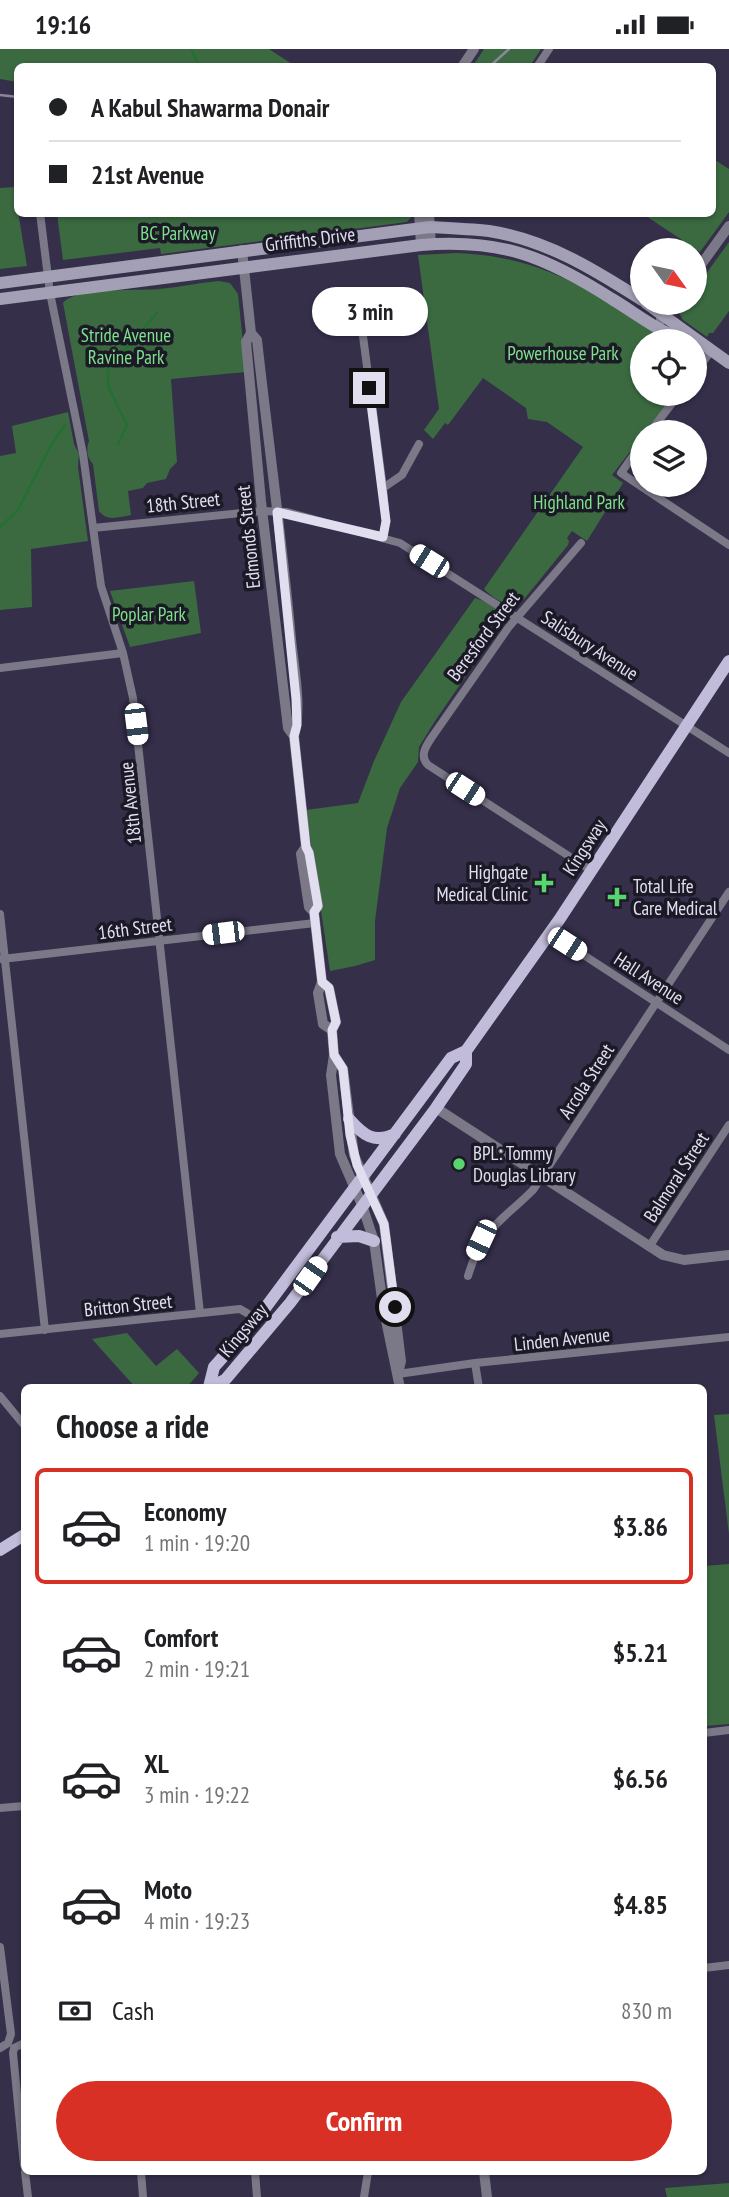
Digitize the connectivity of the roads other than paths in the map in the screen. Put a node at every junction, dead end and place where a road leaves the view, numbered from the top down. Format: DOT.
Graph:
graph roads {
  1 [pos="40,217"];
  2 [pos="426,223"];
  3 [pos="729,226"];
  4 [pos="426,244"];
  5 [pos="242,250"];
  6 [pos="707,256"];
  7 [pos="244,267"];
  8 [pos="48,277"];
  9 [pos="0,283"];
  10 [pos="50,293"];
  11 [pos="630,293"];
  12 [pos="0,299"];
  13 [pos="665,315"];
  14 [pos="360,321"];
  15 [pos="656,327"];
  16 [pos="659,329"];
  17 [pos="682,329"];
  18 [pos="251,333"];
  19 [pos="707,350"];
  20 [pos="729,363"];
  21 [pos="670,406"];
  22 [pos="659,420"];
  23 [pos="419,444"];
  24 [pos="630,461"];
  25 [pos="630,480"];
  26 [pos="383,488"];
  27 [pos="656,497"];
  28 [pos="262,511"];
  29 [pos="277,512"];
  30 [pos="93,528"];
  31 [pos="383,537"];
  32 [pos="581,543"];
  33 [pos="729,545"];
  34 [pos="518,618"];
  35 [pos="123,653"];
  36 [pos="729,661"];
  37 [pos="0,668"];
  38 [pos="687,726"];
  39 [pos="294,736"];
  40 [pos="729,753"];
  41 [pos="592,871"];
  42 [pos="729,892"];
  43 [pos="0,914"];
  44 [pos="315,917"];
  45 [pos="550,933"];
  46 [pos="160,940"];
  47 [pos="2,959"];
  48 [pos="657,1002"];
  49 [pos="729,1050"];
  50 [pos="467,1051"];
  51 [pos="334,1055"];
  52 [pos="436,1108"];
  53 [pos="349,1119"];
  54 [pos="729,1125"];
  55 [pos="395,1134"];
  56 [pos="542,1176"];
  57 [pos="363,1177"];
  58 [pos="354,1188"];
  59 [pos="371,1193"];
  60 [pos="362,1205"];
  61 [pos="337,1237"];
  62 [pos="374,1241"];
  63 [pos="649,1247"];
  64 [pos="729,1255"];
  65 [pos="468,1276"];
  66 [pos="200,1313"];
  67 [pos="257,1319"];
  68 [pos="45,1330"];
  69 [pos="0,1335"];
  70 [pos="729,1338"];
  71 [pos="475,1363"];
  72 [pos="398,1374"];
  73 [pos="210,1384"];
  74 [pos="216,1384"];
  75 [pos="399,1384"];
  76 [pos="478,1384"];
  77 [pos="0,1395"];
  78 [pos="21,1421"];
  79 [pos="21,1537"];
  80 [pos="0,1550"];
  81 [pos="729,1730"];
  82 [pos="707,1733"];
  83 [pos="21,1806"];
  84 [pos="0,1808"];
  85 [pos="0,1947"];
  86 [pos="729,1965"];
  87 [pos="707,1968"];
  88 [pos="7,2046"];
  89 [pos="21,2144"];
  90 [pos="25,2175"];
  91 [pos="141,2175"];
  92 [pos="255,2175"];
  93 [pos="368,2175"];
  94 [pos="484,2175"];
  95 [pos="28,2197"];
  96 [pos="143,2197"];
  97 [pos="257,2197"];
  98 [pos="364,2197"];
  99 [pos="487,2197"];
  1 -- 8 [label="street, 18th Avenue"];
  2 -- 4 [label="street"];
  2 -- 5 [label="main road, Griffiths Drive"];
  2 -- 11 [label="main road, Griffiths Drive"];
  3 -- 6 [label="street"];
  4 -- 7 [label="main road, Griffiths Drive"];
  4 -- 15 [label="main road, Griffiths Drive"];
  5 -- 7 [label="street, Edmonds Street"];
  5 -- 8 [label="main road, Griffiths Drive"];
  7 -- 10 [label="main road, Griffiths Drive"];
  7 -- 18 [label="street, Edmonds Street"];
  8 -- 9 [label="main road, Griffiths Drive"];
  8 -- 10 [label="street, 18th Avenue"];
  10 -- 12 [label="main road, Griffiths Drive"];
  10 -- 30 [label="street, 18th Avenue"];
  13 -- 15 [label="street"];
  13 -- 17 [label="main road, Griffiths Drive"];
  14 -- 26 [label="street"];
  15 -- 16 [label="main road, Griffiths Drive"];
  18 -- 28 [label="street, Edmonds Street"];
  18 -- 29 [label="street, Edmonds Street"];
  19 -- 20 [label="main road, Griffiths Drive"];
  21 -- 22 [label="street"];
  23 -- 26 [label="street"];
  24 -- 25 [label="street"];
  26 -- 31 [label="street"];
  27 -- 33 [label="street"];
  28 -- 29 [label="street, 18th Street"];
  28 -- 30 [label="street, 18th Street"];
  28 -- 39 [label="street, Edmonds Street"];
  29 -- 31 [label="street, Salisbury Avenue"];
  29 -- 39 [label="street, Edmonds Street"];
  30 -- 35 [label="street, 18th Avenue"];
  31 -- 34 [label="street, Salisbury Avenue"];
  32 -- 34 [label="street, Beresford Street"];
  34 -- 38 [label="street, Salisbury Avenue"];
  34 -- 41 [label="street, Beresford Street"];
  35 -- 37 [label="street"];
  35 -- 46 [label="street, 18th Avenue"];
  36 -- 38 [label="main road, Kingsway"];
  38 -- 40 [label="street, Salisbury Avenue"];
  38 -- 41 [label="main road, Kingsway"];
  39 -- 44 [label="street, Edmonds Street"];
  41 -- 45 [label="main road, Kingsway"];
  42 -- 48 [label="street, Arcola Street"];
  43 -- 47 [label="street"];
  44 -- 46 [label="street, 16th Street"];
  44 -- 51 [label="street, Edmonds Street"];
  45 -- 48 [label="street, Hall Avenue"];
  45 -- 50 [label="main road, Kingsway"];
  46 -- 47 [label="street, 16th Street"];
  46 -- 66 [label="street, 18th Avenue"];
  47 -- 68 [label="street"];
  48 -- 49 [label="street, Hall Avenue"];
  48 -- 56 [label="street, Arcola Street"];
  50 -- 52 [label="main road, Kingsway"];
  50 -- 55 [label="main road, Kingsway"];
  51 -- 53 [label="street, Edmonds Street"];
  51 -- 58 [label="street, Edmonds Street"];
  52 -- 56 [label="street"];
  52 -- 59 [label="main road, Kingsway"];
  53 -- 55 [label="main road"];
  53 -- 57 [label="street, Edmonds Street"];
  54 -- 63 [label="street, Balmoral Street"];
  55 -- 57 [label="main road, Kingsway"];
  56 -- 63 [label="street"];
  56 -- 65 [label="street, Arcola Street"];
  57 -- 58 [label="main road, Kingsway"];
  57 -- 59 [label="street, Edmonds Street"];
  58 -- 60 [label="street, Edmonds Street"];
  58 -- 67 [label="main road, Kingsway"];
  59 -- 60 [label="main road, Kingsway"];
  59 -- 72 [label="street, Edmonds Street"];
  60 -- 61 [label="main road, Kingsway"];
  60 -- 62 [label="street, Edmonds Street"];
  61 -- 62 [label="main road"];
  61 -- 74 [label="main road, Kingsway"];
  62 -- 72 [label="street, Edmonds Street"];
  63 -- 64 [label="street"];
  66 -- 67 [label="street, Britton Street"];
  66 -- 68 [label="street, Britton Street"];
  67 -- 73 [label="main road, Kingsway"];
  68 -- 69 [label="street, Britton Street"];
  70 -- 71 [label="street, Linden Avenue"];
  71 -- 72 [label="street, Linden Avenue"];
  71 -- 76 [label="street"];
  72 -- 75 [label="street, Edmonds Street"];
  77 -- 78 [label="street"];
  79 -- 80 [label="main road"];
  81 -- 82 [label="street"];
  83 -- 84 [label="street"];
  85 -- 88 [label="street"];
  86 -- 87 [label="street"];
  88 -- 89 [label="street"];
  90 -- 95 [label="street"];
  91 -- 96 [label="street"];
  92 -- 97 [label="street"];
  93 -- 98 [label="street"];
  94 -- 99 [label="street"];
}
